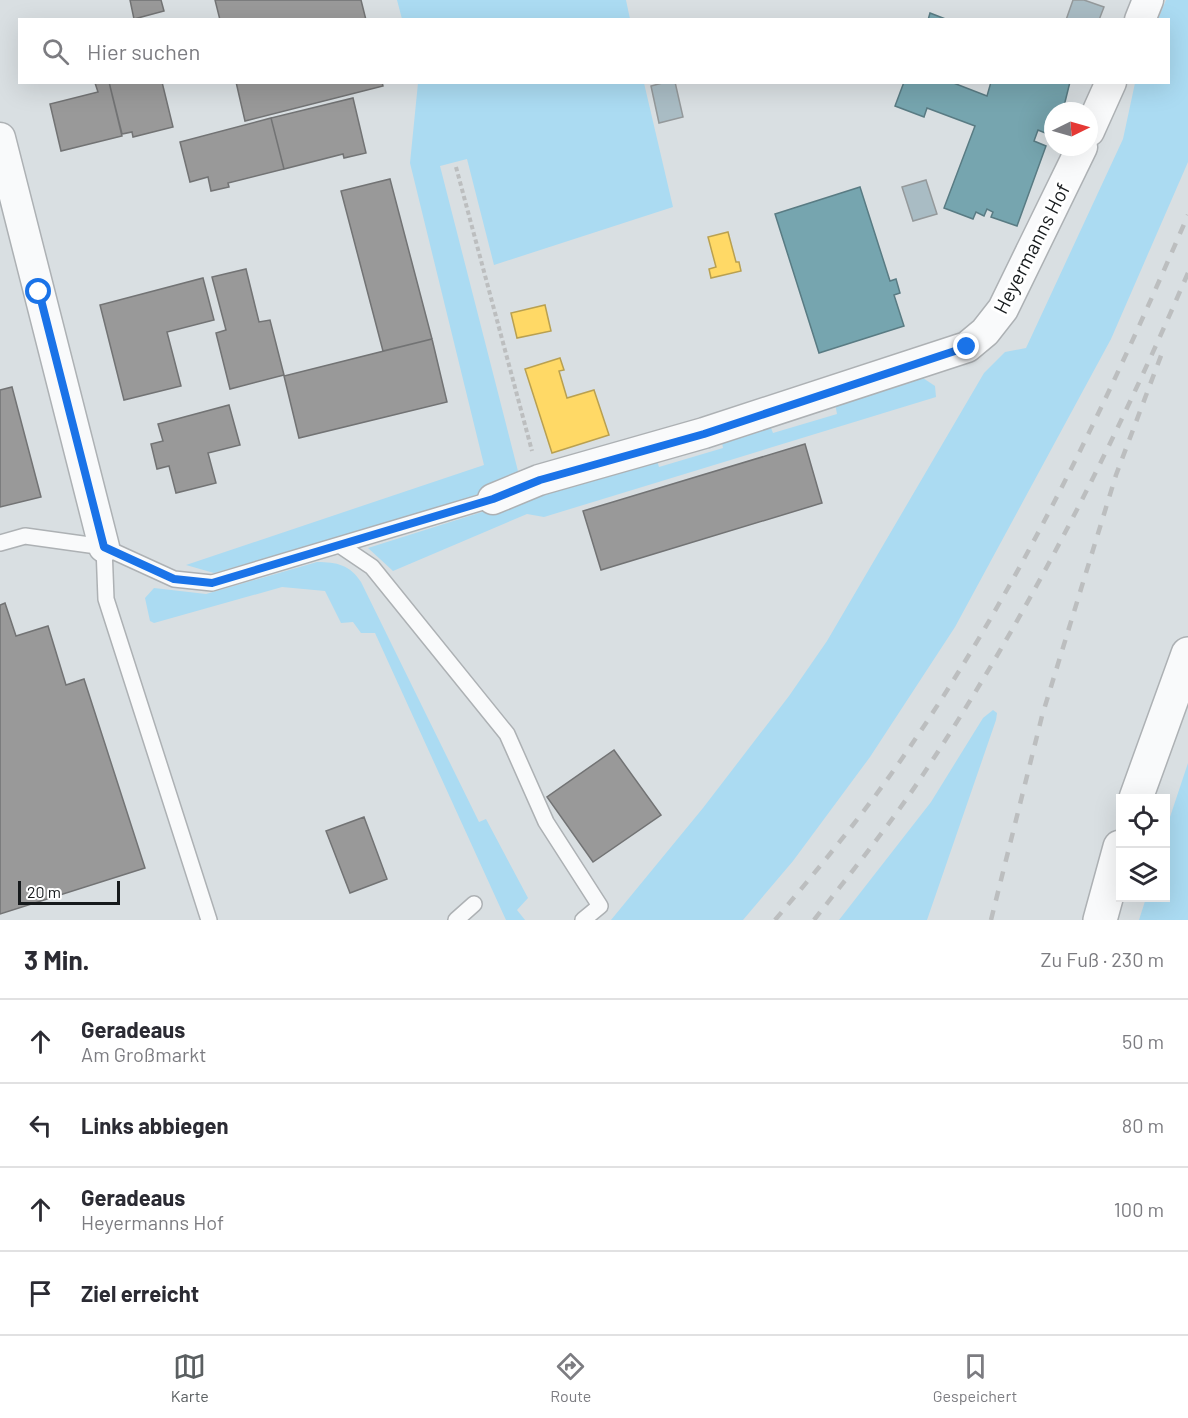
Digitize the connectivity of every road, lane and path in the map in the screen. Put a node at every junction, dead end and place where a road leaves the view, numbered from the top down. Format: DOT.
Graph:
graph roads {
  1 [pos="1148,0"];
  2 [pos="1141,18"];
  3 [pos="1110,84"];
  4 [pos="1098,111"];
  5 [pos="0,138"];
  6 [pos="1078,156"];
  7 [pos="456,167"];
  8 [pos="540,480"];
  9 [pos="493,499"];
  10 [pos="0,543"];
  11 [pos="341,546"];
  12 [pos="104,547"];
  13 [pos="1188,654"];
  14 [pos="1137,794"];
  15 [pos="1120,848"];
  16 [pos="474,904"];
  17 [pos="209,920"];
  18 [pos="456,920"];
  19 [pos="583,920"];
  20 [pos="1100,920"];
  1 -- 2 [label="street"];
  3 -- 4 [label="street"];
  5 -- 12 [label="street"];
  6 -- 8 [label="street, Heyermanns Hof"];
  7 -- 8 [label="path"];
  8 -- 9 [label="street, Heyermanns Hof"];
  9 -- 11 [label="lane"];
  10 -- 12 [label="lane"];
  11 -- 12 [label="lane"];
  11 -- 19 [label="lane"];
  12 -- 17 [label="lane"];
  13 -- 14 [label="street"];
  15 -- 20 [label="street"];
  16 -- 18 [label="lane"];
}
